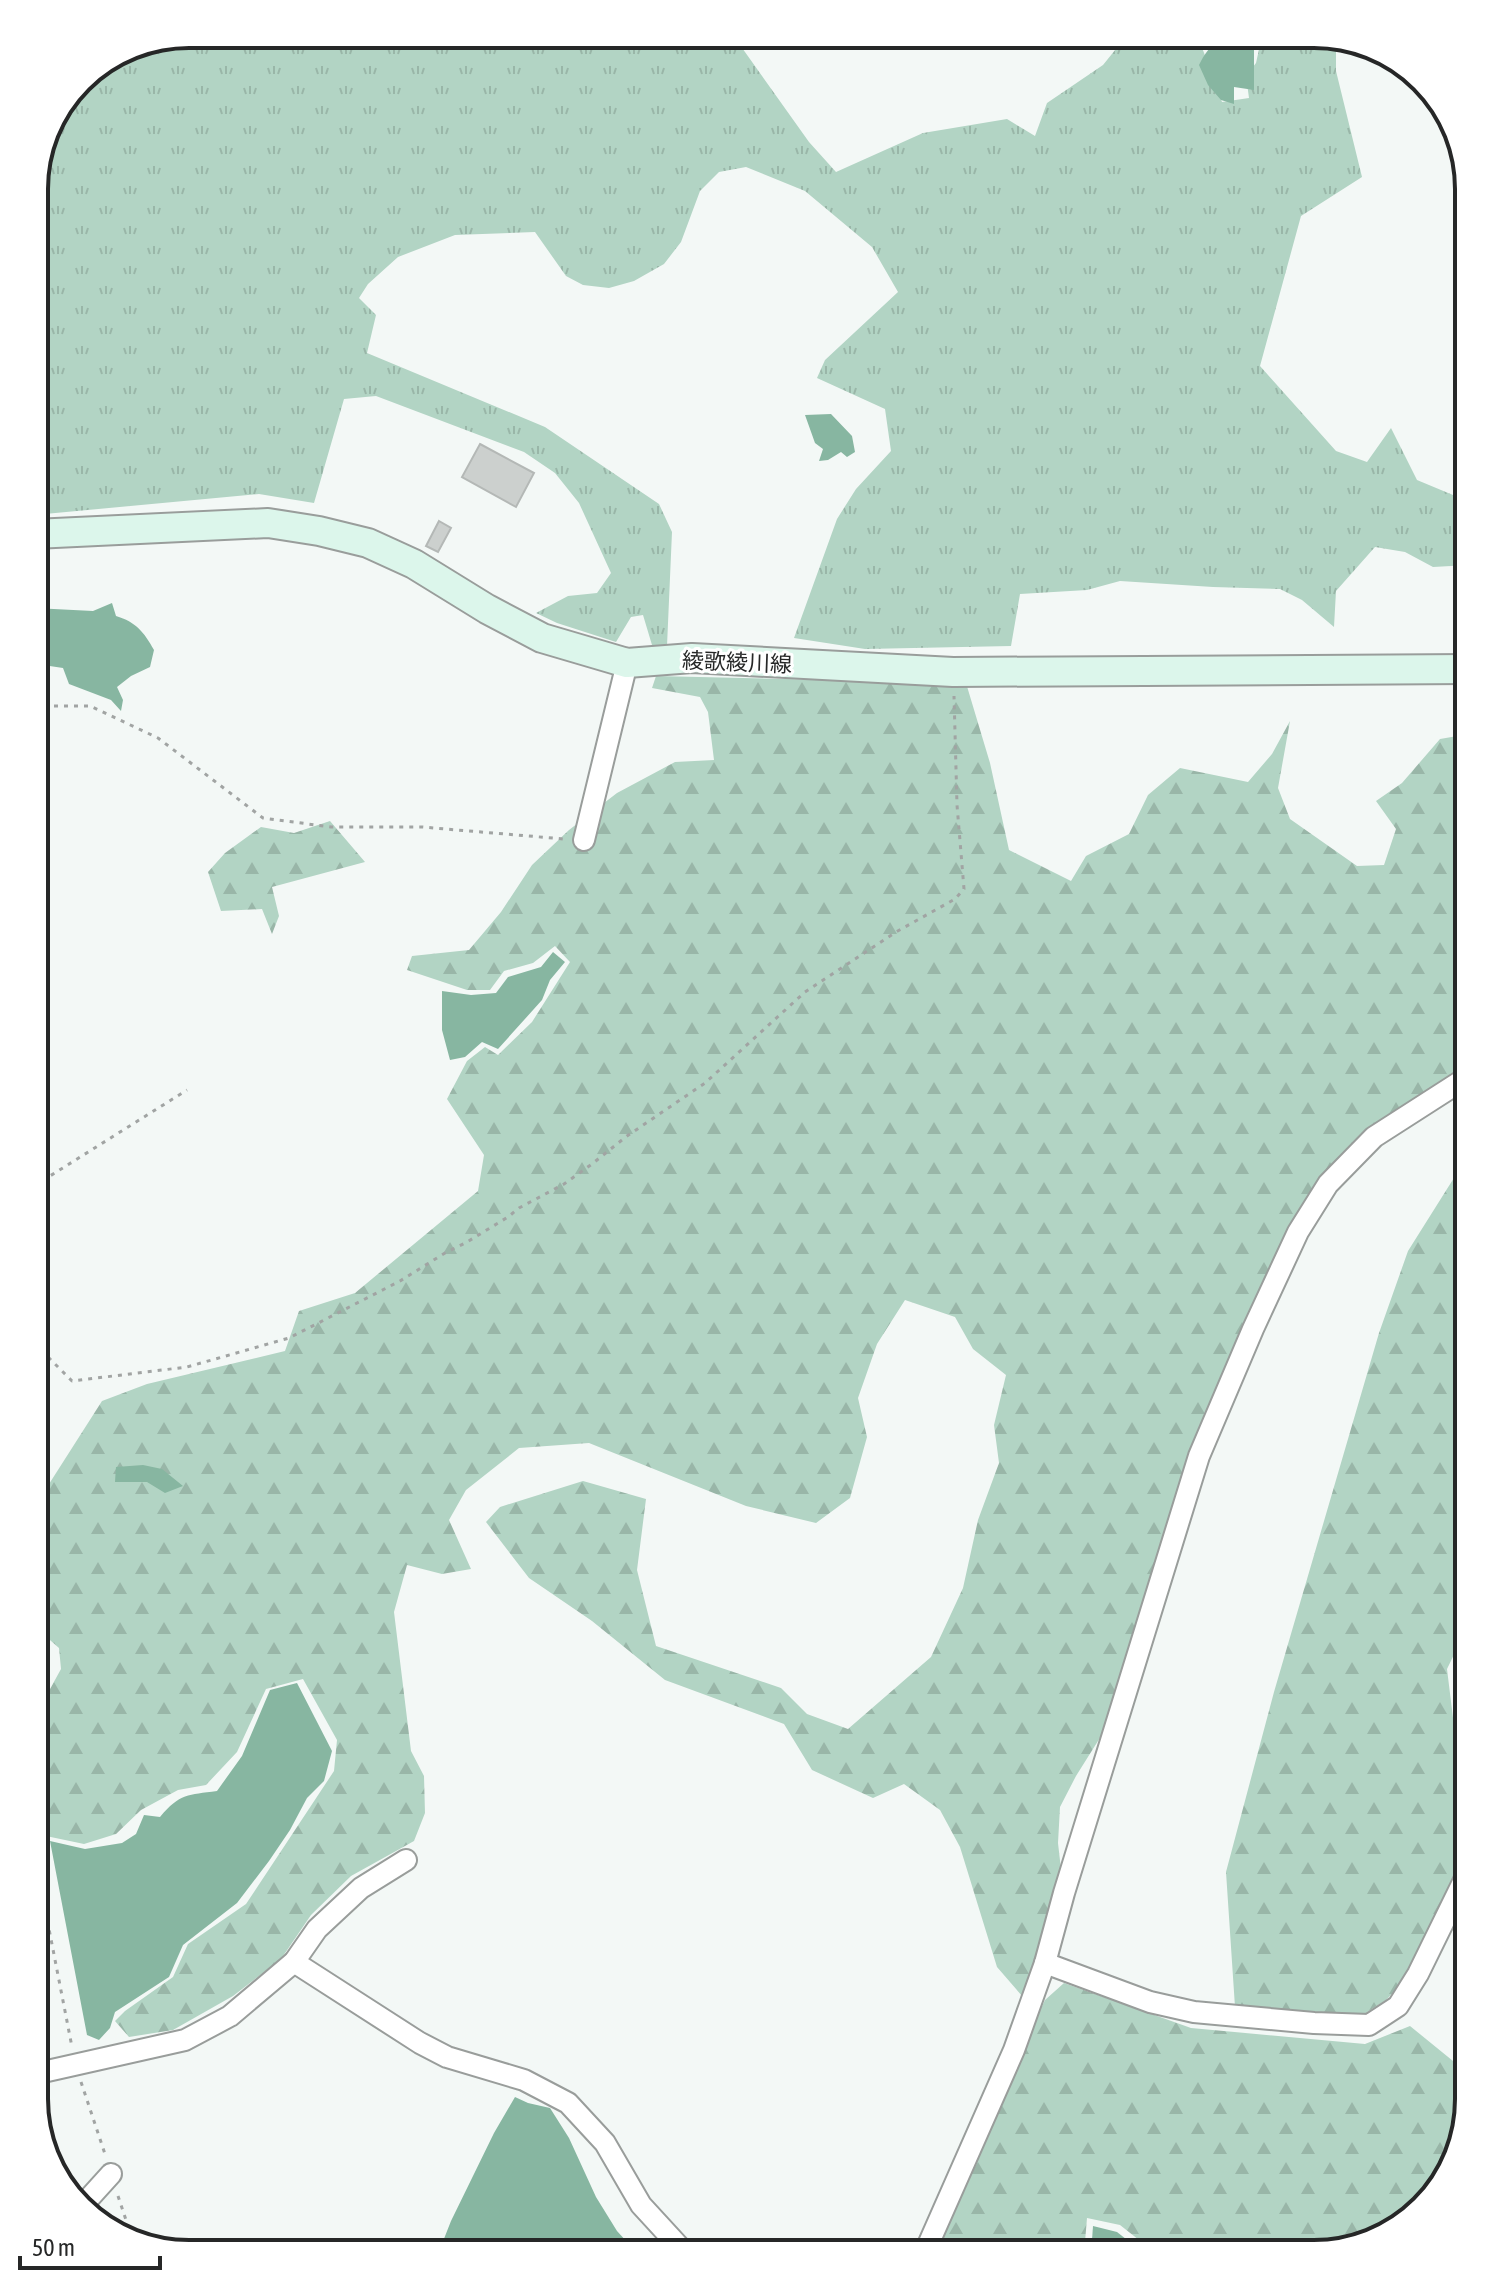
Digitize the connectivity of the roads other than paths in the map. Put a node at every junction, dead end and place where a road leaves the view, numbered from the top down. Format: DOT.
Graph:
graph roads {
  1 [pos="48,533"];
  2 [pos="627,663"];
  3 [pos="1455,669"];
  4 [pos="584,840"];
  5 [pos="1455,1085"];
  6 [pos="406,1860"];
  7 [pos="1455,1899"];
  8 [pos="294,1962"];
  9 [pos="1045,1963"];
  10 [pos="48,2071"];
  11 [pos="111,2174"];
  12 [pos="89,2199"];
  13 [pos="673,2240"];
  14 [pos="930,2240"];
  1 -- 2 [label="main road, 綾歌綾川線"];
  2 -- 3 [label="main road, 綾歌綾川線"];
  2 -- 4 [label="street"];
  5 -- 9 [label="street"];
  6 -- 8 [label="street"];
  7 -- 9 [label="street"];
  8 -- 10 [label="street"];
  8 -- 13 [label="street"];
  9 -- 14 [label="street"];
  11 -- 12 [label="street"];
}
